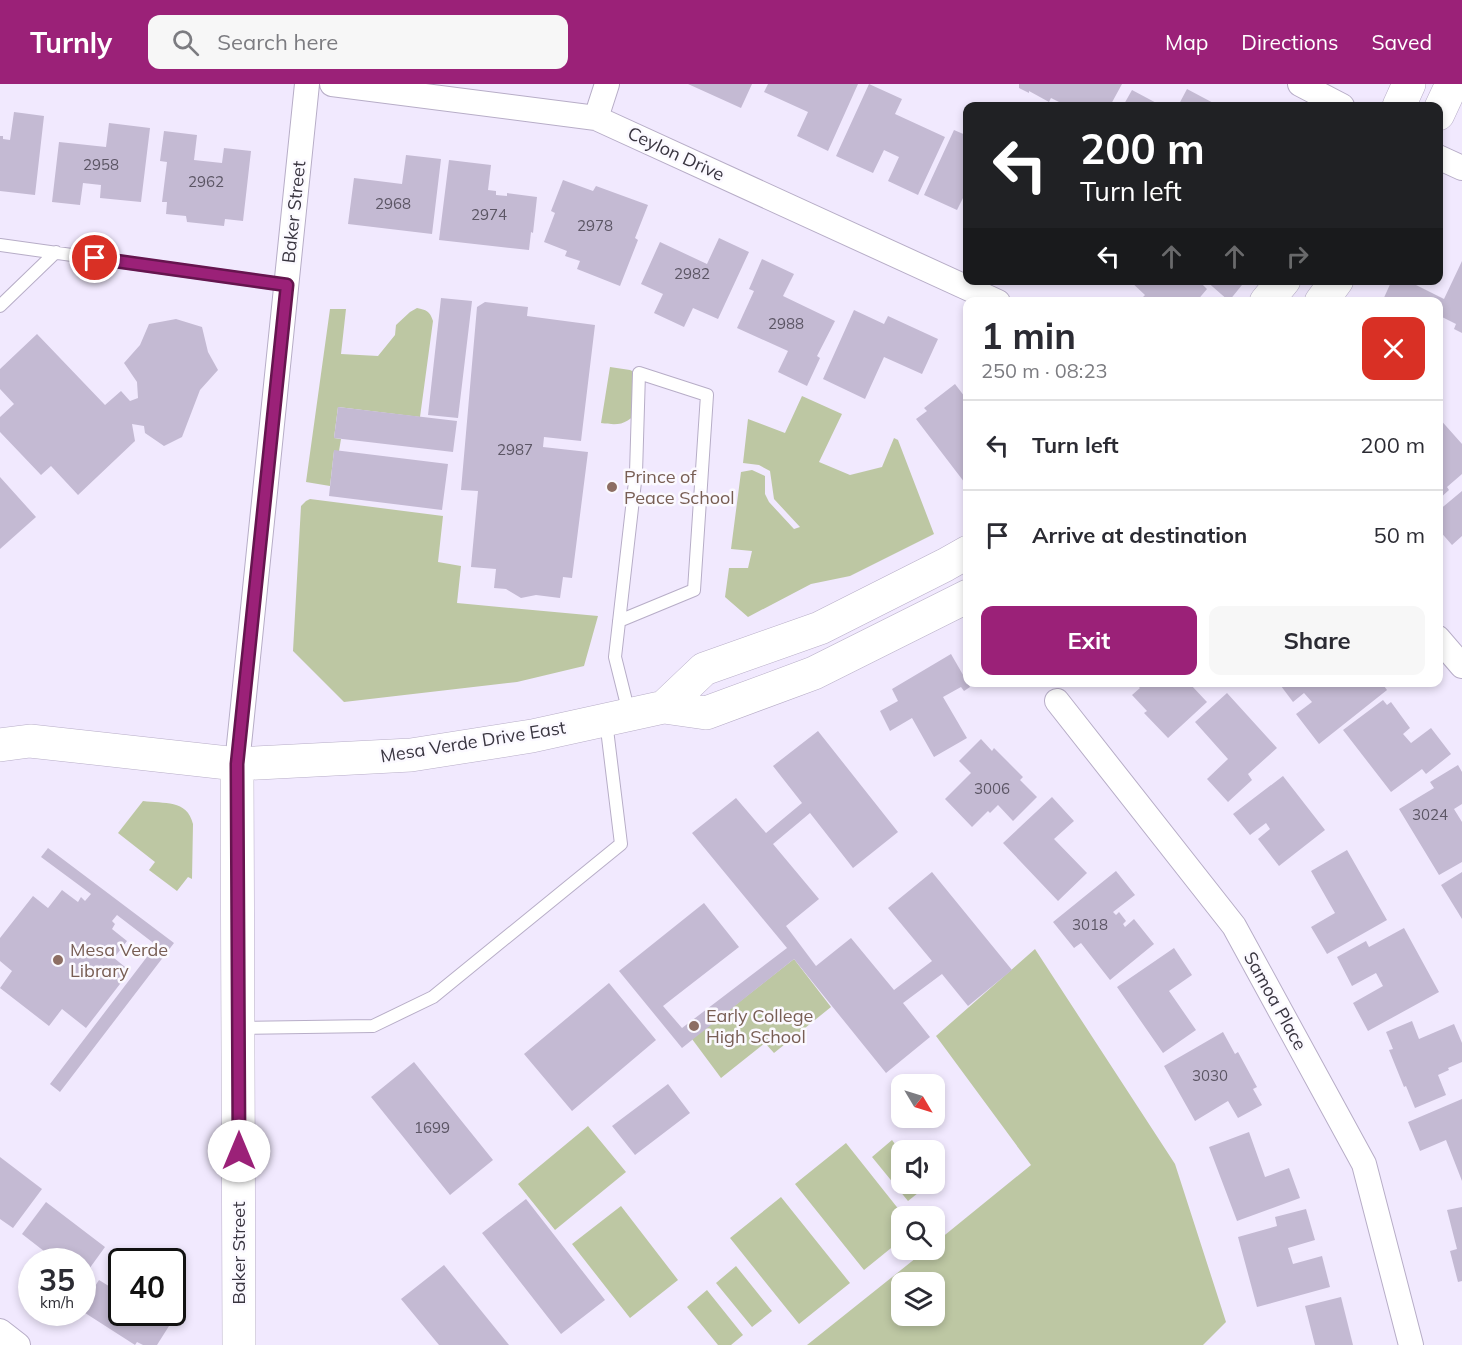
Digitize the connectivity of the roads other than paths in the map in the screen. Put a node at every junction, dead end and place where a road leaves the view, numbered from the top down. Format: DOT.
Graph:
graph roads {
  1 [pos="308,84"];
  2 [pos="332,84"];
  3 [pos="607,84"];
  4 [pos="1300,84"];
  5 [pos="1409,84"];
  6 [pos="1452,84"];
  7 [pos="1334,102"];
  8 [pos="1401,102"];
  9 [pos="1443,103"];
  10 [pos="596,118"];
  11 [pos="1443,159"];
  12 [pos="1462,168"];
  13 [pos="0,245"];
  14 [pos="56,252"];
  15 [pos="287,285"];
  16 [pos="1280,285"];
  17 [pos="987,297"];
  18 [pos="1270,297"];
  19 [pos="0,306"];
  20 [pos="963,555"];
  21 [pos="963,598"];
  22 [pos="619,621"];
  23 [pos="1443,644"];
  24 [pos="1462,666"];
  25 [pos="1057,701"];
  26 [pos="664,707"];
  27 [pos="618,717"];
  28 [pos="0,719"];
  29 [pos="15,743"];
  30 [pos="237,764"];
  31 [pos="238,1028"];
  32 [pos="0,1331"];
  33 [pos="18,1345"];
  34 [pos="239,1345"];
  35 [pos="1410,1345"];
  1 -- 15 [label="street, Baker Street"];
  2 -- 10 [label="street, Ceylon Drive"];
  3 -- 10 [label="street"];
  4 -- 7 [label="street"];
  5 -- 8 [label="street"];
  6 -- 9 [label="street"];
  10 -- 17 [label="street, Ceylon Drive"];
  11 -- 12 [label="street"];
  13 -- 14 [label="lane"];
  14 -- 15 [label="lane"];
  14 -- 19 [label="lane"];
  15 -- 30 [label="street, Baker Street"];
  16 -- 18 [label="street"];
  20 -- 26 [label="street"];
  21 -- 26 [label="street, Mesa Verde Drive East"];
  22 -- 22 [label="lane"];
  22 -- 27 [label="lane"];
  23 -- 24 [label="street"];
  25 -- 35 [label="street, Samoa Place"];
  26 -- 27 [label="street, Mesa Verde Drive East"];
  27 -- 30 [label="street, Mesa Verde Drive East"];
  27 -- 31 [label="lane"];
  28 -- 29 [label="street, Mesa Verde Drive East"];
  29 -- 30 [label="street, Mesa Verde Drive East"];
  30 -- 31 [label="street, Baker Street"];
  31 -- 34 [label="street, Baker Street"];
  32 -- 33 [label="street"];
}
